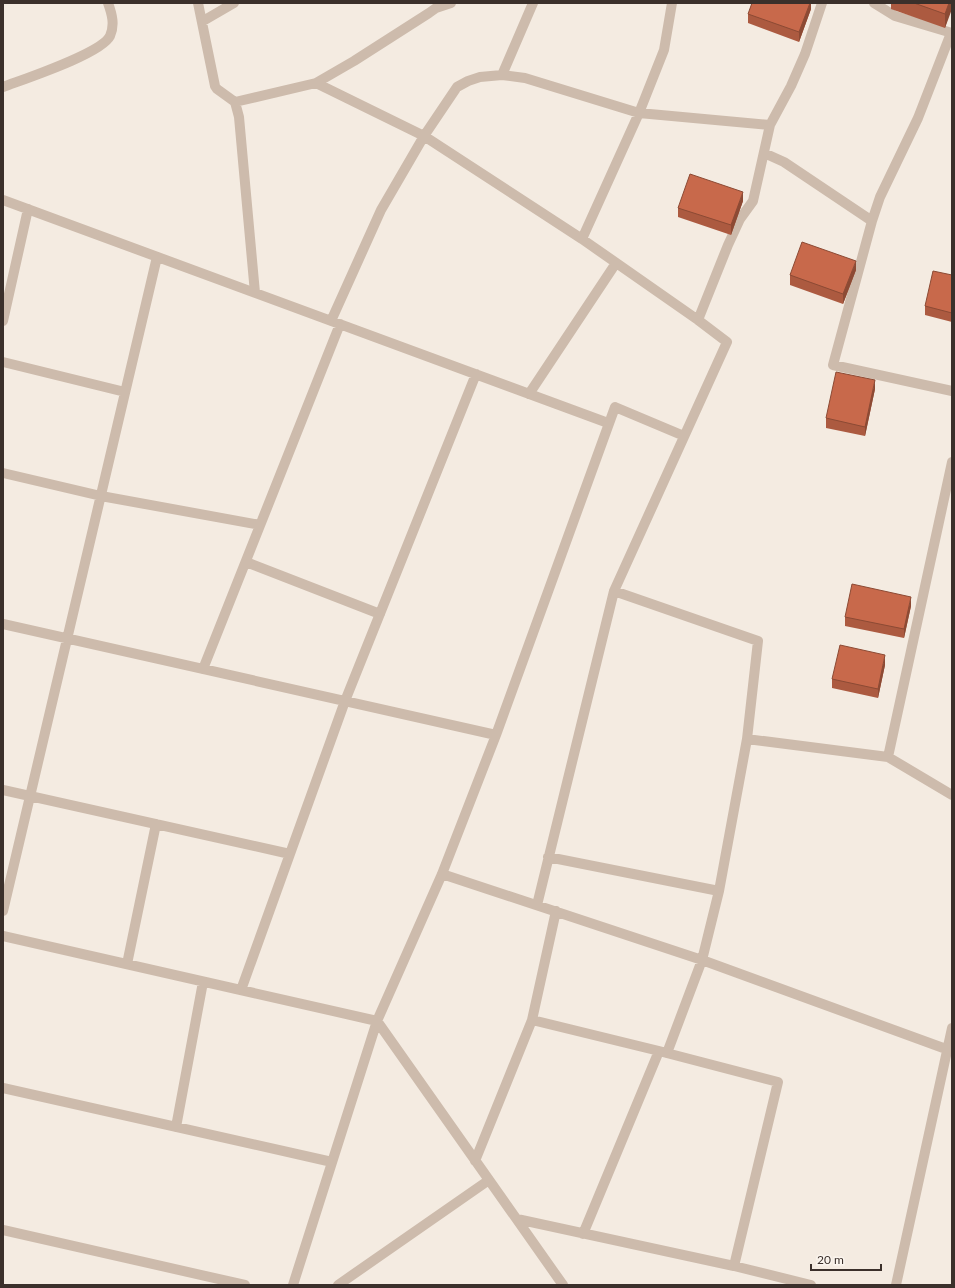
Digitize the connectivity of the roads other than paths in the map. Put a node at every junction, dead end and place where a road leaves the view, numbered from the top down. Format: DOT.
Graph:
graph roads {
  1 [pos="108,3"];
  2 [pos="198,3"];
  3 [pos="234,3"];
  4 [pos="451,3"];
  5 [pos="530,3"];
  6 [pos="672,3"];
  7 [pos="822,3"];
  8 [pos="874,3"];
  9 [pos="203,21"];
  10 [pos="952,33"];
  11 [pos="502,75"];
  12 [pos="316,83"];
  13 [pos="3,87"];
  14 [pos="235,102"];
  15 [pos="639,112"];
  16 [pos="770,125"];
  17 [pos="424,136"];
  18 [pos="764,153"];
  19 [pos="3,200"];
  20 [pos="28,209"];
  21 [pos="872,221"];
  22 [pos="582,239"];
  23 [pos="157,257"];
  24 [pos="616,263"];
  25 [pos="255,293"];
  26 [pos="698,320"];
  27 [pos="3,321"];
  28 [pos="336,322"];
  29 [pos="3,362"];
  30 [pos="476,374"];
  31 [pos="952,391"];
  32 [pos="125,392"];
  33 [pos="529,394"];
  34 [pos="608,423"];
  35 [pos="684,436"];
  36 [pos="952,462"];
  37 [pos="3,473"];
  38 [pos="101,496"];
  39 [pos="260,526"];
  40 [pos="246,562"];
  41 [pos="614,591"];
  42 [pos="380,614"];
  43 [pos="3,624"];
  44 [pos="67,638"];
  45 [pos="203,669"];
  46 [pos="345,701"];
  47 [pos="496,735"];
  48 [pos="746,740"];
  49 [pos="888,757"];
  50 [pos="3,790"];
  51 [pos="952,794"];
  52 [pos="30,796"];
  53 [pos="156,824"];
  54 [pos="290,854"];
  55 [pos="548,857"];
  56 [pos="442,874"];
  57 [pos="719,891"];
  58 [pos="537,905"];
  59 [pos="3,911"];
  60 [pos="556,912"];
  61 [pos="3,936"];
  62 [pos="702,960"];
  63 [pos="127,964"];
  64 [pos="203,982"];
  65 [pos="241,990"];
  66 [pos="532,1020"];
  67 [pos="378,1021"];
  68 [pos="952,1028"];
  69 [pos="946,1049"];
  70 [pos="663,1052"];
  71 [pos="3,1088"];
  72 [pos="176,1127"];
  73 [pos="475,1161"];
  74 [pos="332,1162"];
  75 [pos="489,1180"];
  76 [pos="516,1219"];
  77 [pos="3,1230"];
  78 [pos="583,1234"];
  79 [pos="734,1266"];
  80 [pos="245,1285"];
  81 [pos="293,1285"];
  82 [pos="338,1285"];
  83 [pos="563,1285"];
  84 [pos="811,1285"];
  85 [pos="896,1285"];
  1 -- 13 [label="street"];
  2 -- 9 [label="street"];
  3 -- 9 [label="street"];
  4 -- 12 [label="street"];
  5 -- 11 [label="street"];
  6 -- 15 [label="street"];
  7 -- 16 [label="street"];
  8 -- 10 [label="street"];
  9 -- 14 [label="street"];
  10 -- 21 [label="street"];
  11 -- 15 [label="street"];
  11 -- 17 [label="street"];
  12 -- 14 [label="street"];
  12 -- 17 [label="street"];
  14 -- 25 [label="street"];
  15 -- 16 [label="street"];
  15 -- 22 [label="street"];
  16 -- 18 [label="street"];
  17 -- 22 [label="street"];
  17 -- 28 [label="street"];
  18 -- 21 [label="street"];
  18 -- 26 [label="street"];
  19 -- 20 [label="street"];
  20 -- 23 [label="street"];
  20 -- 27 [label="street"];
  21 -- 31 [label="street"];
  22 -- 24 [label="street"];
  23 -- 25 [label="street"];
  23 -- 32 [label="street"];
  24 -- 26 [label="street"];
  24 -- 33 [label="street"];
  25 -- 28 [label="street"];
  26 -- 35 [label="street"];
  28 -- 30 [label="street"];
  28 -- 39 [label="street"];
  29 -- 32 [label="street"];
  30 -- 33 [label="street"];
  30 -- 42 [label="street"];
  32 -- 38 [label="street"];
  33 -- 34 [label="street"];
  34 -- 35 [label="street"];
  34 -- 47 [label="street"];
  35 -- 41 [label="street"];
  36 -- 49 [label="street"];
  37 -- 38 [label="street"];
  38 -- 39 [label="street"];
  38 -- 44 [label="street"];
  39 -- 40 [label="street"];
  40 -- 42 [label="street"];
  40 -- 45 [label="street"];
  41 -- 48 [label="street"];
  41 -- 55 [label="street"];
  42 -- 46 [label="street"];
  43 -- 44 [label="street"];
  44 -- 45 [label="street"];
  44 -- 52 [label="street"];
  45 -- 46 [label="street"];
  46 -- 47 [label="street"];
  46 -- 54 [label="street"];
  47 -- 56 [label="street"];
  48 -- 49 [label="street"];
  48 -- 57 [label="street"];
  49 -- 51 [label="street"];
  50 -- 52 [label="street"];
  52 -- 53 [label="street"];
  52 -- 59 [label="street"];
  53 -- 54 [label="street"];
  53 -- 63 [label="street"];
  54 -- 65 [label="street"];
  55 -- 57 [label="street"];
  55 -- 58 [label="street"];
  56 -- 58 [label="street"];
  56 -- 67 [label="street"];
  57 -- 62 [label="street"];
  58 -- 60 [label="street"];
  60 -- 62 [label="street"];
  60 -- 66 [label="street"];
  61 -- 63 [label="street"];
  62 -- 69 [label="street"];
  62 -- 70 [label="street"];
  63 -- 64 [label="street"];
  64 -- 65 [label="street"];
  64 -- 72 [label="street"];
  65 -- 67 [label="street"];
  66 -- 70 [label="street"];
  66 -- 73 [label="street"];
  67 -- 73 [label="street"];
  67 -- 74 [label="street"];
  68 -- 69 [label="street"];
  69 -- 85 [label="street"];
  70 -- 78 [label="street"];
  70 -- 79 [label="street"];
  71 -- 72 [label="street"];
  72 -- 74 [label="street"];
  73 -- 75 [label="street"];
  74 -- 81 [label="street"];
  75 -- 76 [label="street"];
  75 -- 82 [label="street"];
  76 -- 78 [label="street"];
  76 -- 83 [label="street"];
  77 -- 80 [label="street"];
  78 -- 79 [label="street"];
  79 -- 84 [label="street"];
}
